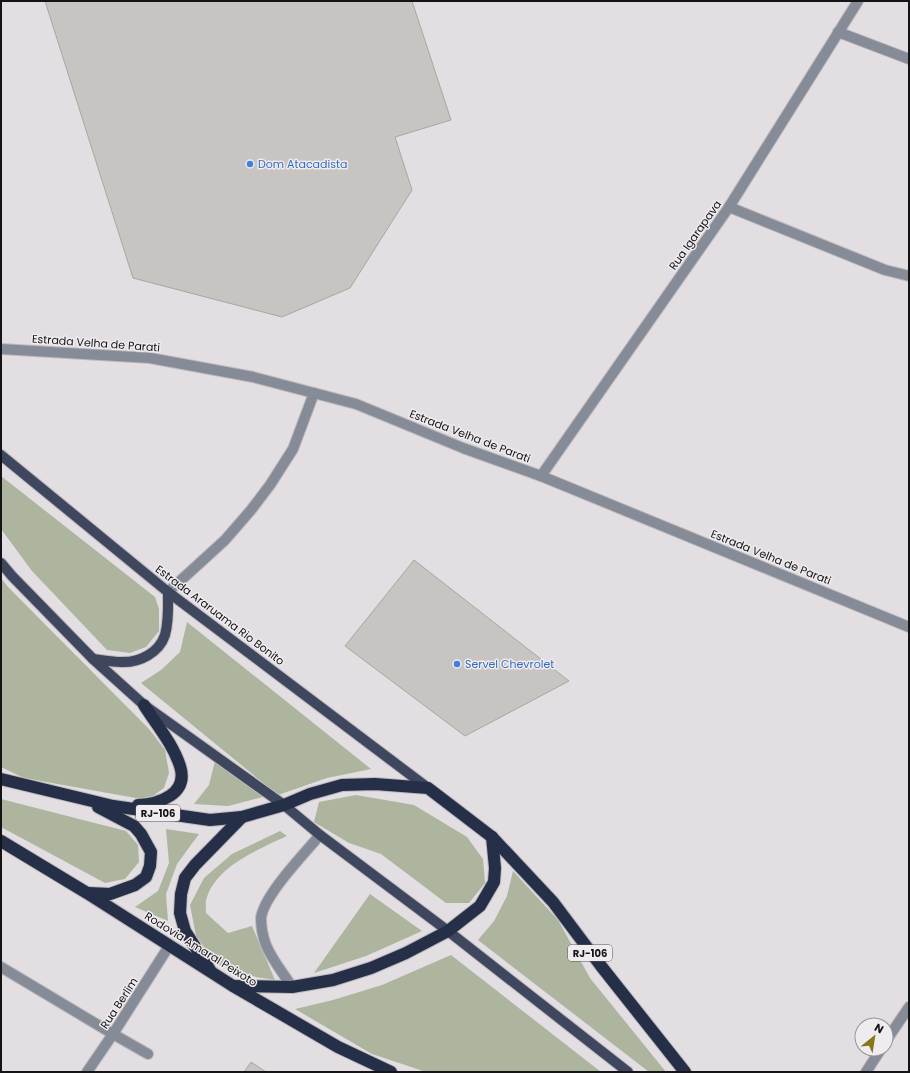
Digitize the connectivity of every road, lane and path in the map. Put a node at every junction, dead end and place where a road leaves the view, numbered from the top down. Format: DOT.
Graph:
graph roads {
  1 [pos="858,1"];
  2 [pos="838,32"];
  3 [pos="909,59"];
  4 [pos="729,207"];
  5 [pos="909,276"];
  6 [pos="1,349"];
  7 [pos="314,393"];
  8 [pos="1,455"];
  9 [pos="541,476"];
  10 [pos="1,563"];
  11 [pos="168,592"];
  12 [pos="909,627"];
  13 [pos="93,659"];
  14 [pos="144,705"];
  15 [pos="1,779"];
  16 [pos="428,788"];
  17 [pos="76,797"];
  18 [pos="284,805"];
  19 [pos="113,806"];
  20 [pos="242,817"];
  21 [pos="320,835"];
  22 [pos="492,836"];
  23 [pos="1,841"];
  24 [pos="87,893"];
  25 [pos="448,931"];
  26 [pos="169,946"];
  27 [pos="1,966"];
  28 [pos="213,974"];
  29 [pos="233,986"];
  30 [pos="292,987"];
  31 [pos="909,1007"];
  32 [pos="894,1029"];
  33 [pos="113,1034"];
  34 [pos="148,1054"];
  35 [pos="876,1057"];
  36 [pos="87,1072"];
  37 [pos="391,1072"];
  38 [pos="628,1072"];
  39 [pos="685,1072"];
  40 [pos="866,1072"];
  1 -- 2 [label="street, Rua Igarapava"];
  2 -- 3 [label="street"];
  2 -- 4 [label="street, Rua Igarapava"];
  4 -- 5 [label="street"];
  4 -- 9 [label="street, Rua Igarapava"];
  6 -- 7 [label="street, Estrada Velha de Parati"];
  7 -- 9 [label="street, Estrada Velha de Parati"];
  7 -- 11 [label="street"];
  8 -- 11 [label="main road, Estrada Araruama Rio Bonito"];
  9 -- 12 [label="street, Estrada Velha de Parati"];
  10 -- 13 [label="main road"];
  11 -- 13 [label="main road"];
  11 -- 16 [label="main road, Estrada Araruama Rio Bonito"];
  13 -- 14 [label="main road"];
  14 -- 18 [label="main road"];
  14 -- 19 [label="highway"];
  15 -- 17 [label="highway, RJ-106"];
  16 -- 18 [label="highway, RJ-106"];
  16 -- 22 [label="highway, RJ-106"];
  17 -- 19 [label="highway, RJ-106"];
  17 -- 24 [label="highway"];
  18 -- 20 [label="highway, RJ-106"];
  18 -- 21 [label="main road"];
  19 -- 20 [label="highway, RJ-106"];
  20 -- 28 [label="highway"];
  21 -- 25 [label="main road"];
  21 -- 30 [label="street"];
  22 -- 25 [label="highway"];
  22 -- 39 [label="highway, RJ-106"];
  23 -- 24 [label="highway, Rodovia Amaral Peixoto"];
  24 -- 26 [label="highway, Rodovia Amaral Peixoto"];
  25 -- 30 [label="highway"];
  25 -- 38 [label="main road"];
  26 -- 28 [label="highway, Rodovia Amaral Peixoto"];
  26 -- 33 [label="street, Rua Berlim"];
  27 -- 33 [label="street"];
  28 -- 29 [label="highway, Rodovia Amaral Peixoto"];
  29 -- 30 [label="highway"];
  29 -- 37 [label="highway, Rodovia Amaral Peixoto"];
  31 -- 32 [label="street"];
  33 -- 34 [label="street"];
  33 -- 36 [label="street, Rua Berlim"];
  35 -- 40 [label="street"];
}
